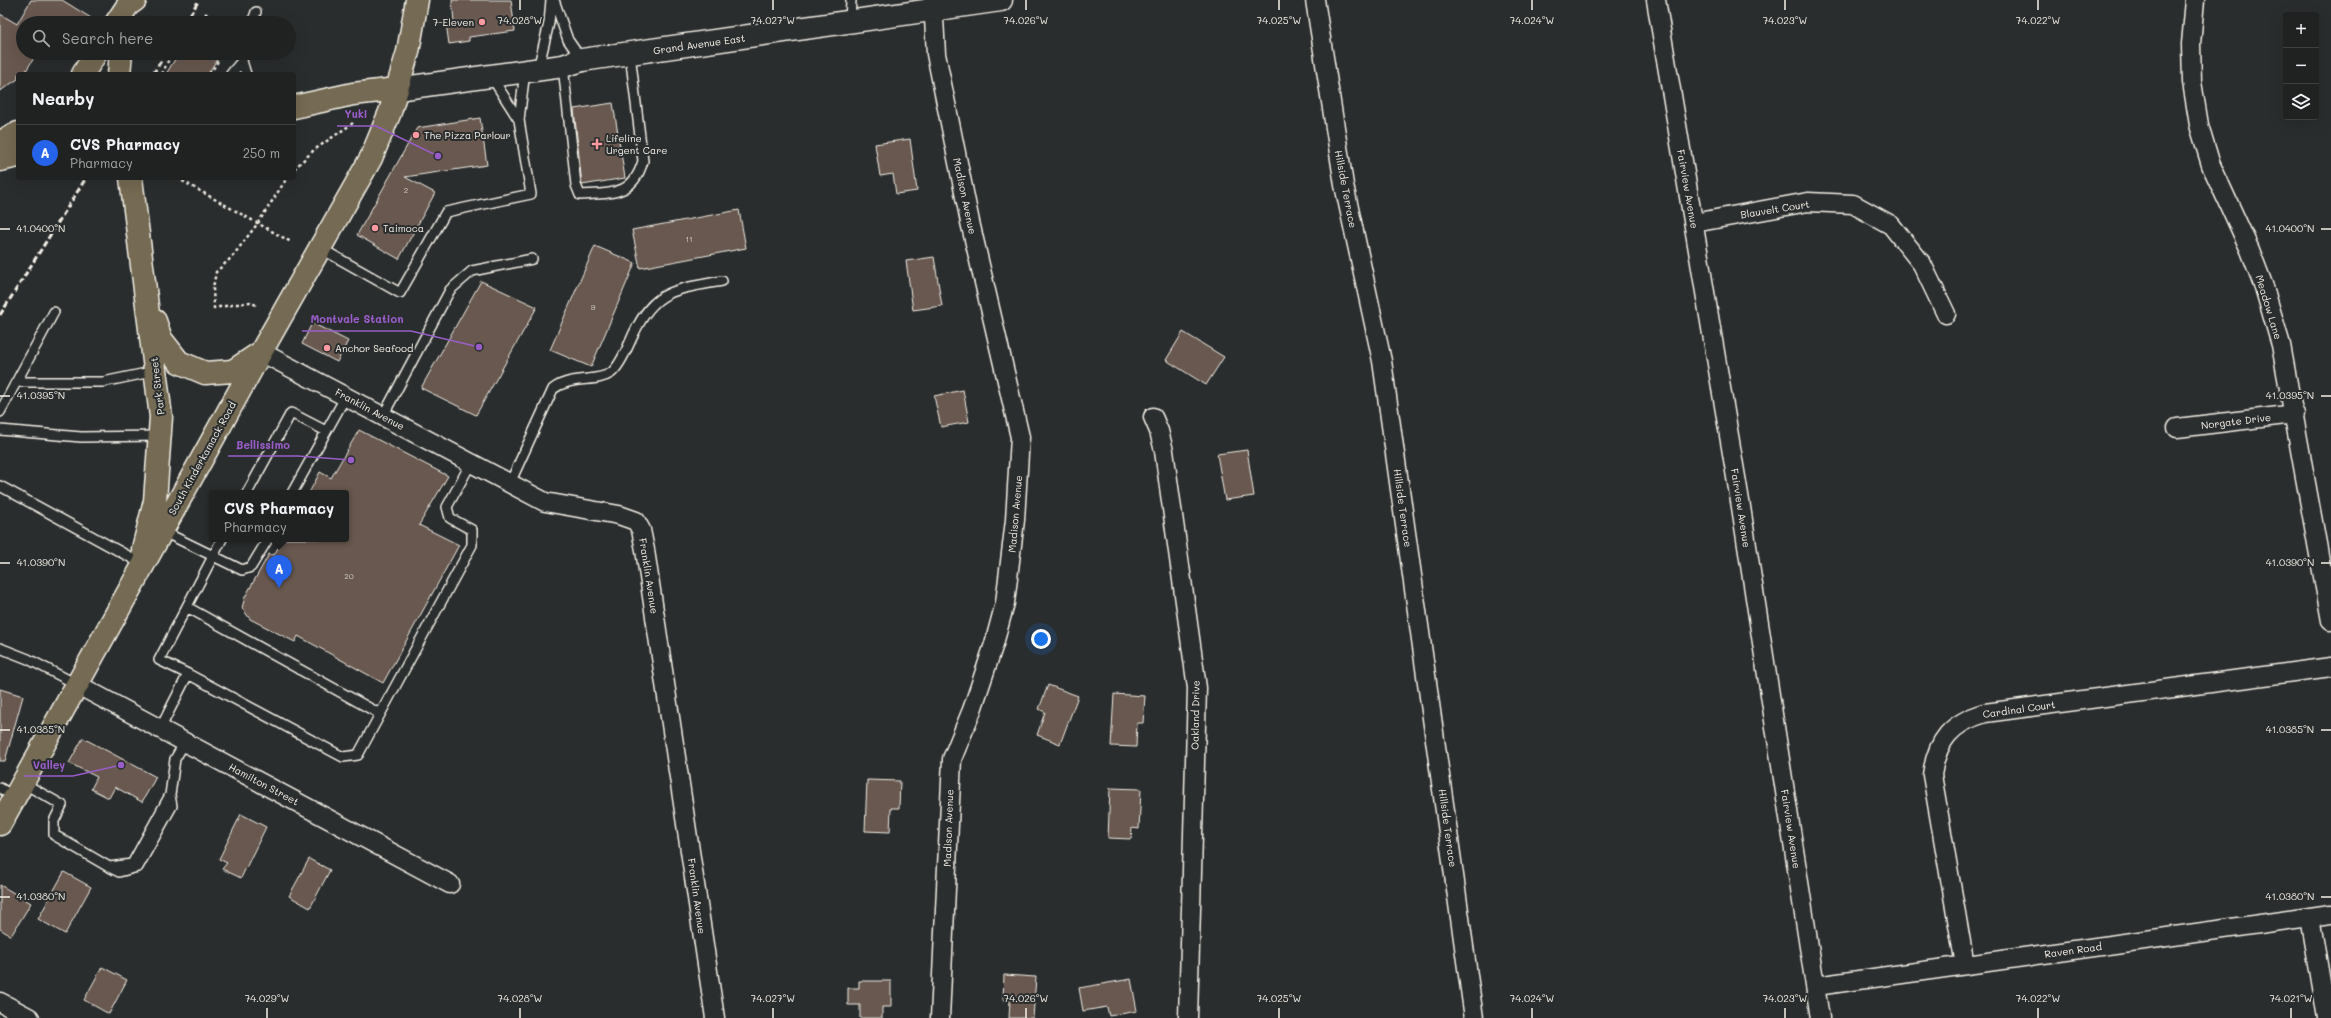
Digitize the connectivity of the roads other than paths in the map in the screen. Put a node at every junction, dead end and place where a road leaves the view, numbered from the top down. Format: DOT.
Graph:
graph roads {
  1 [pos="135,0"];
  2 [pos="146,0"];
  3 [pos="417,0"];
  4 [pos="551,0"];
  5 [pos="554,0"];
  6 [pos="851,0"];
  7 [pos="1001,0"];
  8 [pos="1315,0"];
  9 [pos="1656,0"];
  10 [pos="2195,0"];
  11 [pos="933,4"];
  12 [pos="256,12"];
  13 [pos="121,16"];
  14 [pos="137,16"];
  15 [pos="255,16"];
  16 [pos="850,22"];
  17 [pos="630,54"];
  18 [pos="91,60"];
  19 [pos="120,60"];
  20 [pos="241,60"];
  21 [pos="244,60"];
  22 [pos="572,63"];
  23 [pos="531,70"];
  24 [pos="83,72"];
  25 [pos="119,72"];
  26 [pos="232,72"];
  27 [pos="246,72"];
  28 [pos="490,75"];
  29 [pos="397,89"];
  30 [pos="296,107"];
  31 [pos="519,120"];
  32 [pos="16,134"];
  33 [pos="0,142"];
  34 [pos="16,156"];
  35 [pos="0,160"];
  36 [pos="131,180"];
  37 [pos="1694,223"];
  38 [pos="320,248"];
  39 [pos="532,259"];
  40 [pos="722,281"];
  41 [pos="146,293"];
  42 [pos="54,312"];
  43 [pos="1946,314"];
  44 [pos="261,352"];
  45 [pos="156,371"];
  46 [pos="16,382"];
  47 [pos="346,396"];
  48 [pos="0,412"];
  49 [pos="2295,414"];
  50 [pos="383,416"];
  51 [pos="1153,417"];
  52 [pos="2176,428"];
  53 [pos="0,430"];
  54 [pos="326,431"];
  55 [pos="160,436"];
  56 [pos="471,463"];
  57 [pos="510,483"];
  58 [pos="0,486"];
  59 [pos="249,490"];
  60 [pos="294,490"];
  61 [pos="162,531"];
  62 [pos="220,542"];
  63 [pos="266,542"];
  64 [pos="213,556"];
  65 [pos="139,562"];
  66 [pos="129,592"];
  67 [pos="187,607"];
  68 [pos="2331,621"];
  69 [pos="0,648"];
  70 [pos="2331,668"];
  71 [pos="188,674"];
  72 [pos="78,685"];
  73 [pos="380,714"];
  74 [pos="160,729"];
  75 [pos="184,742"];
  76 [pos="13,789"];
  77 [pos="0,824"];
  78 [pos="450,884"];
  79 [pos="2331,914"];
  80 [pos="2310,917"];
  81 [pos="1965,965"];
  82 [pos="1816,986"];
  83 [pos="1469,1017"];
  84 [pos="715,1018"];
  85 [pos="940,1018"];
  86 [pos="1188,1018"];
  87 [pos="1820,1018"];
  88 [pos="2327,1018"];
  1 -- 13 [label="main road"];
  2 -- 14 [label="main road"];
  3 -- 29 [label="main road, South Kinderkamack Road"];
  4 -- 23 [label="lane"];
  5 -- 22 [label="lane"];
  6 -- 16 [label="lane"];
  7 -- 11 [label="main road, Grand Avenue East"];
  8 -- 83 [label="street, Hillside Terrace"];
  9 -- 37 [label="street, Fairview Avenue"];
  10 -- 49 [label="street, Meadow Lane"];
  11 -- 16 [label="main road, Grand Avenue East"];
  11 -- 85 [label="street, Madison Avenue"];
  12 -- 15 [label="lane"];
  16 -- 17 [label="main road, Grand Avenue East"];
  17 -- 22 [label="main road, Grand Avenue East"];
  17 -- 22 [label="lane"];
  18 -- 24 [label="main road"];
  19 -- 25 [label="main road"];
  20 -- 26 [label="lane"];
  21 -- 27 [label="lane"];
  22 -- 23 [label="main road, Grand Avenue East"];
  23 -- 28 [label="main road, Grand Avenue East"];
  23 -- 31 [label="lane"];
  28 -- 29 [label="main road, Grand Avenue East"];
  28 -- 31 [label="lane"];
  29 -- 30 [label="main road"];
  29 -- 38 [label="main road, South Kinderkamack Road"];
  31 -- 38 [label="lane"];
  32 -- 33 [label="main road"];
  34 -- 35 [label="main road"];
  36 -- 41 [label="main road, Park Street"];
  37 -- 43 [label="street, Blauvelt Court"];
  37 -- 82 [label="street, Fairview Avenue"];
  38 -- 44 [label="main road, South Kinderkamack Road"];
  39 -- 50 [label="lane"];
  40 -- 57 [label="lane"];
  41 -- 44 [label="main road"];
  41 -- 45 [label="main road, Park Street"];
  42 -- 46 [label="lane"];
  44 -- 47 [label="street, Franklin Avenue"];
  44 -- 61 [label="main road, South Kinderkamack Road"];
  45 -- 46 [label="lane"];
  45 -- 55 [label="main road, Park Street"];
  46 -- 48 [label="lane"];
  47 -- 50 [label="street, Franklin Avenue"];
  47 -- 54 [label="lane"];
  49 -- 52 [label="street, Norgate Drive"];
  49 -- 68 [label="street, Meadow Lane"];
  50 -- 56 [label="street, Franklin Avenue"];
  51 -- 86 [label="street, Oakland Drive"];
  53 -- 55 [label="lane"];
  54 -- 59 [label="lane"];
  54 -- 60 [label="lane"];
  55 -- 65 [label="main road, Park Street"];
  56 -- 57 [label="street, Franklin Avenue"];
  56 -- 73 [label="lane"];
  57 -- 84 [label="street, Franklin Avenue"];
  58 -- 65 [label="lane"];
  61 -- 64 [label="lane"];
  61 -- 66 [label="main road, South Kinderkamack Road"];
  62 -- 64 [label="lane"];
  63 -- 64 [label="lane"];
  64 -- 67 [label="lane"];
  65 -- 66 [label="main road, Park Street"];
  66 -- 72 [label="main road, South Kinderkamack Road"];
  67 -- 71 [label="lane"];
  67 -- 73 [label="lane"];
  69 -- 72 [label="lane"];
  70 -- 81 [label="street, Cardinal Court"];
  71 -- 73 [label="lane"];
  71 -- 74 [label="lane"];
  72 -- 74 [label="street, Hamilton Street"];
  72 -- 76 [label="main road, South Kinderkamack Road"];
  74 -- 75 [label="street, Hamilton Street"];
  75 -- 76 [label="lane"];
  75 -- 78 [label="street, Hamilton Street"];
  76 -- 77 [label="main road, South Kinderkamack Road"];
  79 -- 80 [label="street, Raven Road"];
  80 -- 81 [label="street, Raven Road"];
  80 -- 88 [label="street"];
  81 -- 82 [label="street, Raven Road"];
  82 -- 87 [label="street, Fairview Avenue"];
}
